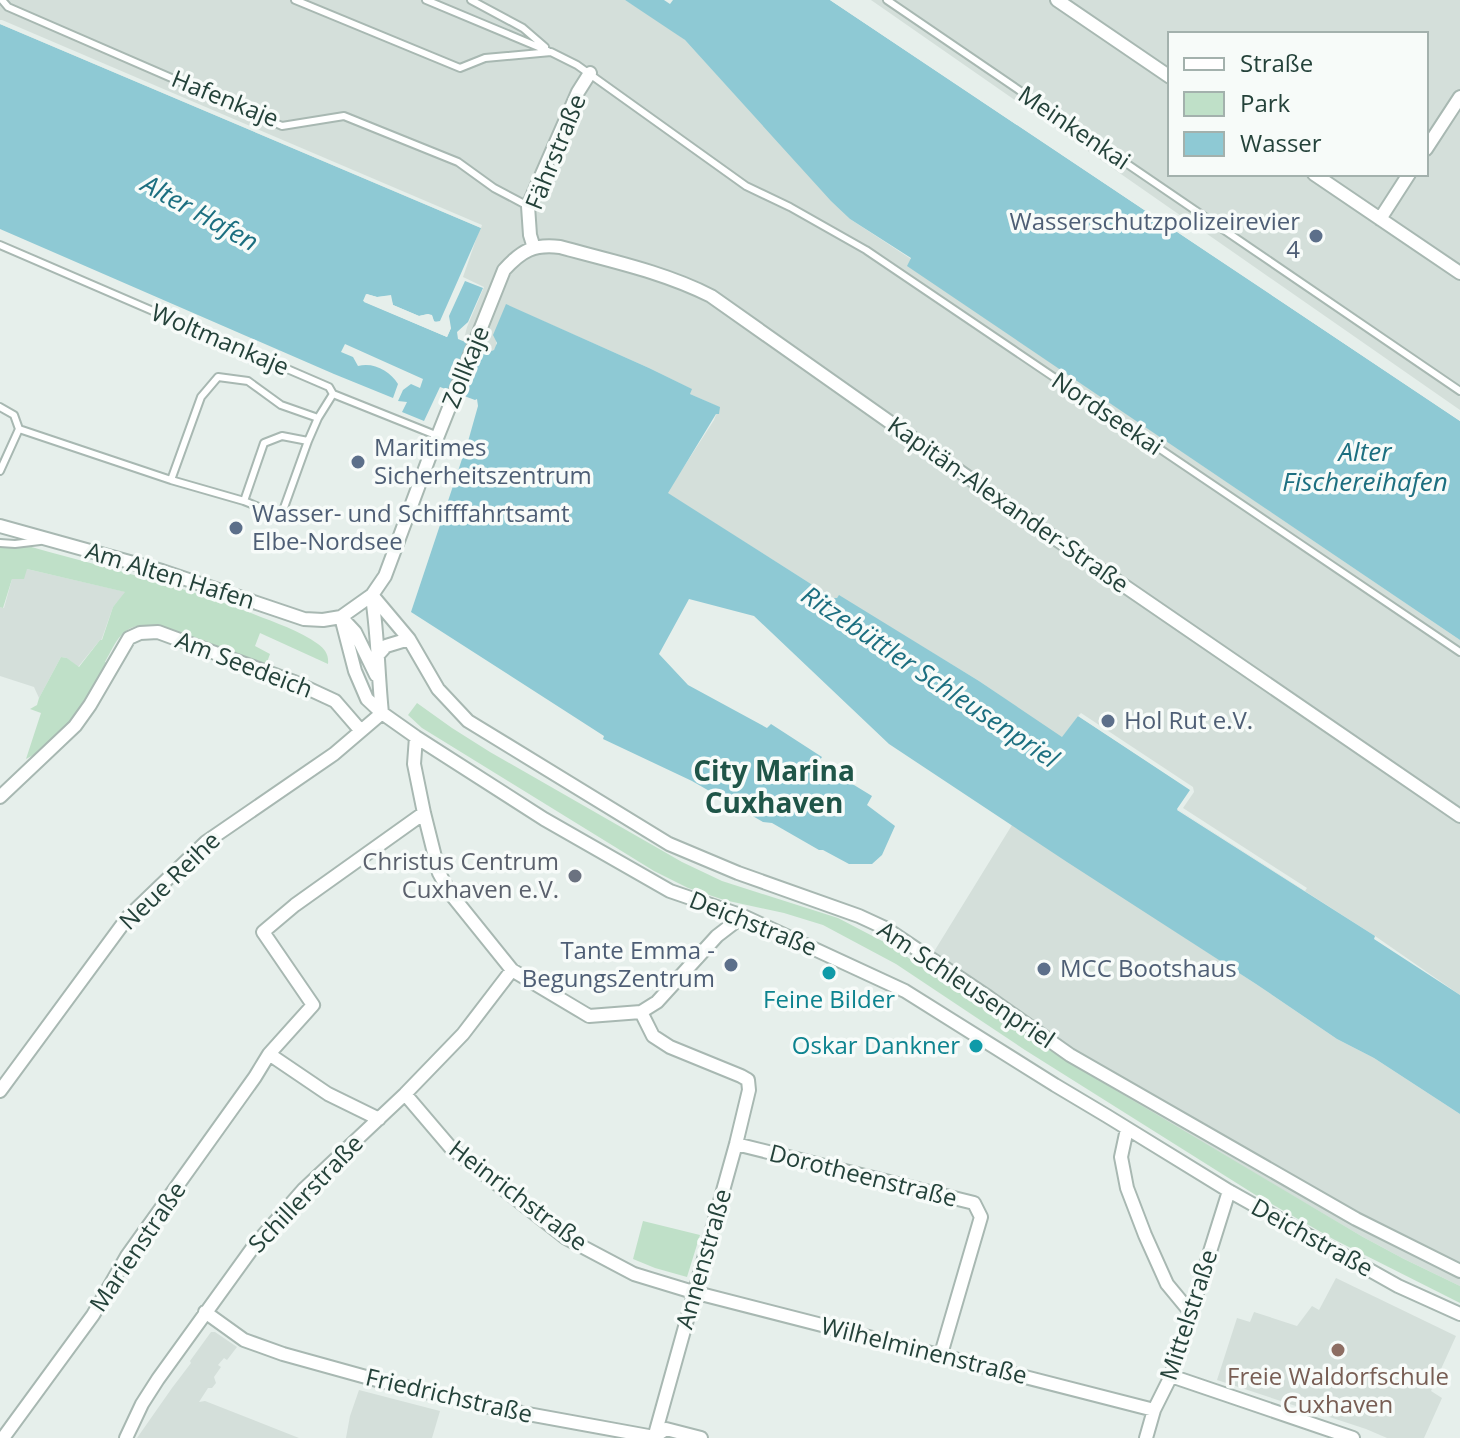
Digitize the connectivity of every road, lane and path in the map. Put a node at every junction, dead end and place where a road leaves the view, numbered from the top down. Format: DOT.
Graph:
graph roads {
  1 [pos="2,0"];
  2 [pos="295,0"];
  3 [pos="426,0"];
  4 [pos="471,0"];
  5 [pos="887,0"];
  6 [pos="1057,0"];
  7 [pos="551,52"];
  8 [pos="590,73"];
  9 [pos="1168,76"];
  10 [pos="1460,97"];
  11 [pos="1428,146"];
  12 [pos="1317,176"];
  13 [pos="1408,176"];
  14 [pos="528,206"];
  15 [pos="1380,219"];
  16 [pos="0,245"];
  17 [pos="534,248"];
  18 [pos="1460,273"];
  19 [pos="1460,391"];
  20 [pos="333,394"];
  21 [pos="0,407"];
  22 [pos="318,418"];
  23 [pos="19,429"];
  24 [pos="438,436"];
  25 [pos="308,441"];
  26 [pos="0,471"];
  27 [pos="171,480"];
  28 [pos="244,501"];
  29 [pos="0,526"];
  30 [pos="48,540"];
  31 [pos="0,543"];
  32 [pos="372,595"];
  33 [pos="341,617"];
  34 [pos="409,639"];
  35 [pos="1460,652"];
  36 [pos="378,655"];
  37 [pos="379,681"];
  38 [pos="382,713"];
  39 [pos="361,731"];
  40 [pos="416,737"];
  41 [pos="0,797"];
  42 [pos="424,813"];
  43 [pos="1460,816"];
  44 [pos="743,916"];
  45 [pos="512,970"];
  46 [pos="641,1012"];
  47 [pos="269,1054"];
  48 [pos="0,1091"];
  49 [pos="405,1094"];
  50 [pos="379,1119"];
  51 [pos="1127,1129"];
  52 [pos="736,1144"];
  53 [pos="1229,1191"];
  54 [pos="1460,1271"];
  55 [pos="693,1292"];
  56 [pos="205,1312"];
  57 [pos="1191,1313"];
  58 [pos="1460,1314"];
  59 [pos="941,1354"];
  60 [pos="1171,1376"];
  61 [pos="1154,1410"];
  62 [pos="3,1438"];
  63 [pos="126,1438"];
  64 [pos="654,1438"];
  65 [pos="701,1438"];
  66 [pos="1146,1438"];
  67 [pos="1353,1438"];
  1 -- 14 [label="lane, Hafenkaje"];
  2 -- 7 [label="lane"];
  3 -- 7 [label="lane"];
  4 -- 7 [label="lane"];
  5 -- 19 [label="lane, Meinkenkai"];
  6 -- 9 [label="street"];
  7 -- 8 [label="lane, Fährstraße"];
  8 -- 14 [label="street, Fährstraße"];
  8 -- 35 [label="lane, Nordseekai"];
  10 -- 11 [label="street"];
  12 -- 15 [label="street"];
  13 -- 15 [label="street"];
  14 -- 17 [label="street, Fährstraße"];
  15 -- 18 [label="street"];
  16 -- 20 [label="lane, Woltmankaje"];
  17 -- 24 [label="street, Zollkaje"];
  17 -- 43 [label="street, Kapitän-Alexander-Straße"];
  20 -- 22 [label="lane"];
  20 -- 24 [label="lane, Woltmankaje"];
  21 -- 23 [label="lane"];
  22 -- 25 [label="lane"];
  22 -- 27 [label="lane"];
  23 -- 26 [label="lane"];
  23 -- 27 [label="lane"];
  24 -- 32 [label="street, Zollkaje"];
  25 -- 28 [label="lane"];
  25 -- 28 [label="lane"];
  27 -- 28 [label="lane"];
  29 -- 30 [label="street, Am Alten Hafen"];
  30 -- 31 [label="lane"];
  30 -- 33 [label="street, Am Alten Hafen"];
  32 -- 33 [label="street, Zollkaje"];
  32 -- 34 [label="street, Am Schleusenpriel"];
  32 -- 36 [label="street"];
  33 -- 37 [label="street"];
  33 -- 38 [label="street, Deichstraße"];
  34 -- 36 [label="street"];
  34 -- 54 [label="street, Am Schleusenpriel"];
  36 -- 37 [label="street"];
  37 -- 38 [label="street"];
  38 -- 39 [label="street, Neue Reihe"];
  38 -- 40 [label="street, Deichstraße"];
  39 -- 41 [label="street, Am Seedeich"];
  39 -- 48 [label="street, Neue Reihe"];
  40 -- 42 [label="street"];
  40 -- 44 [label="street, Deichstraße"];
  42 -- 45 [label="street"];
  42 -- 47 [label="street, Marienstraße"];
  44 -- 46 [label="street"];
  44 -- 51 [label="street, Deichstraße"];
  45 -- 46 [label="street"];
  45 -- 49 [label="street, Schillerstraße"];
  46 -- 52 [label="street, Annenstraße"];
  47 -- 50 [label="street"];
  47 -- 62 [label="street, Marienstraße"];
  49 -- 50 [label="street, Schillerstraße"];
  49 -- 55 [label="street, Heinrichstraße"];
  50 -- 56 [label="street, Schillerstraße"];
  51 -- 53 [label="street, Deichstraße"];
  51 -- 57 [label="street"];
  52 -- 55 [label="street, Annenstraße"];
  52 -- 59 [label="street, Dorotheenstraße"];
  53 -- 57 [label="street, Mittelstraße"];
  53 -- 58 [label="street, Deichstraße"];
  55 -- 59 [label="street, Wilhelminenstraße"];
  55 -- 64 [label="street, Annenstraße"];
  56 -- 63 [label="street, Schillerstraße"];
  56 -- 64 [label="street, Friedrichstraße"];
  57 -- 60 [label="street, Mittelstraße"];
  59 -- 61 [label="street, Wilhelminenstraße"];
  60 -- 61 [label="street, Mittelstraße"];
  60 -- 67 [label="street"];
  61 -- 66 [label="street, Mittelstraße"];
  64 -- 65 [label="street, Friedrichstraße"];
}
